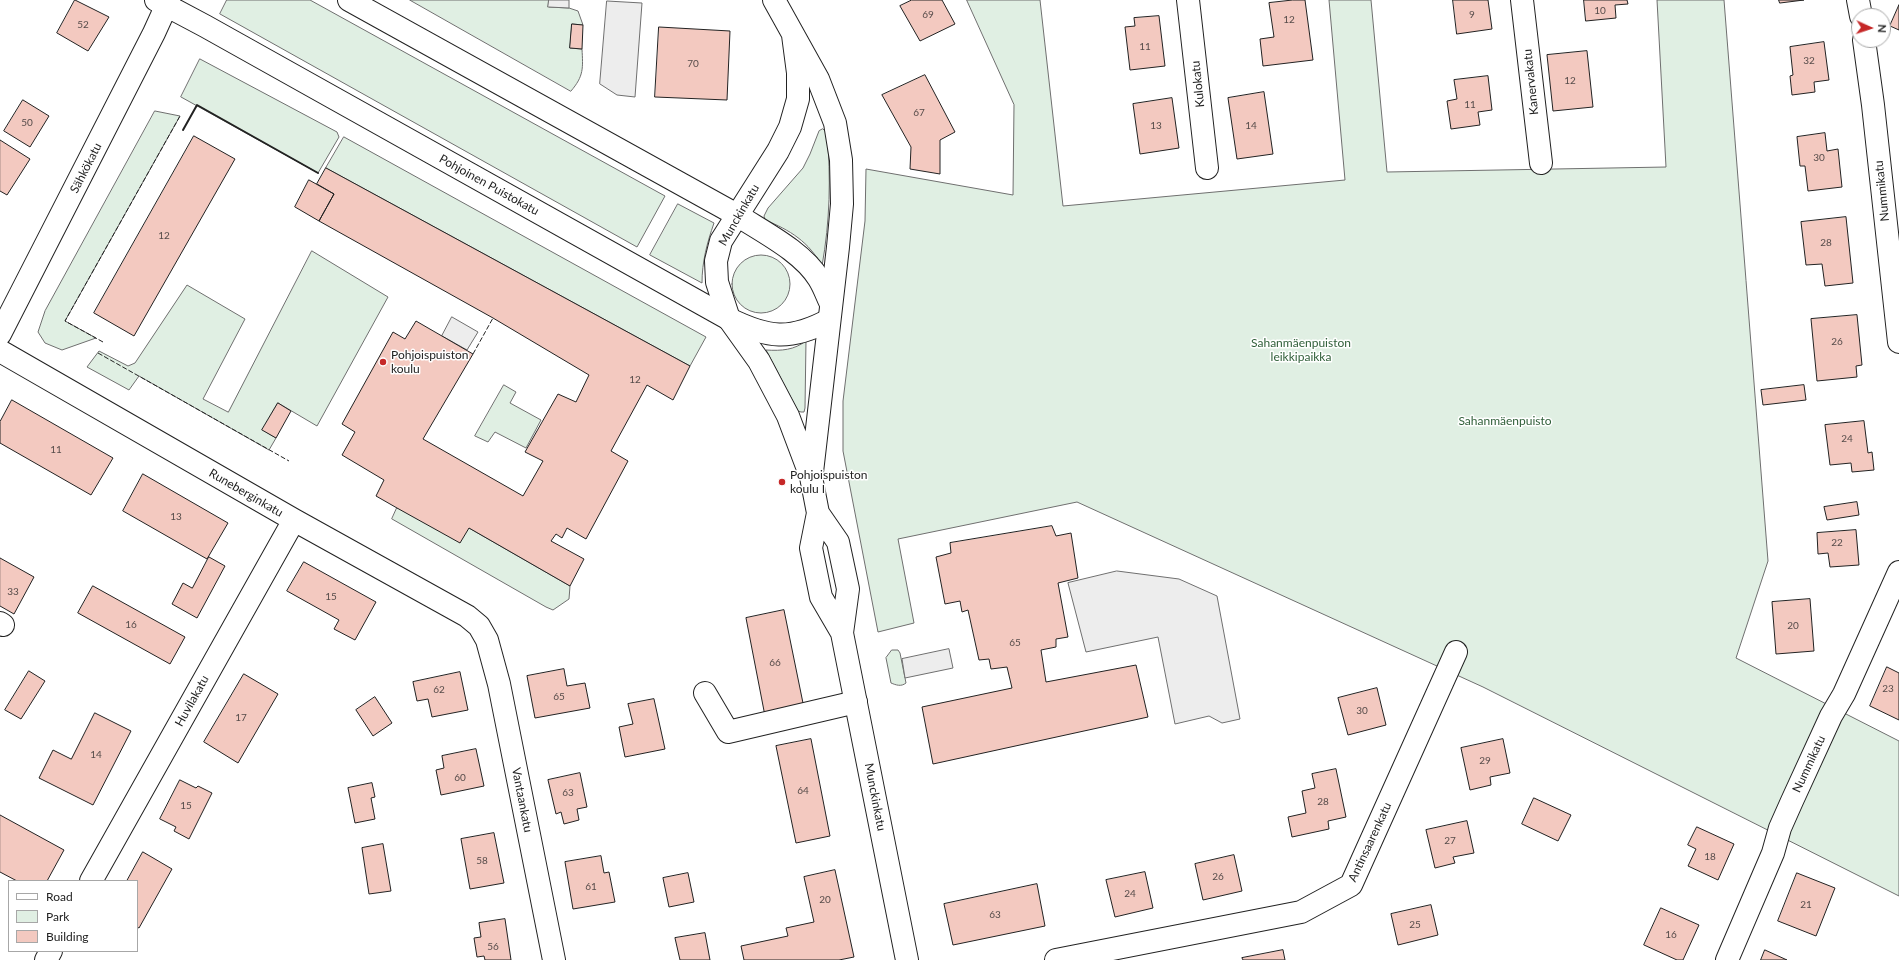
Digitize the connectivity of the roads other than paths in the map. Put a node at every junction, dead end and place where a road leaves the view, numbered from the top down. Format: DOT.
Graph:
graph roads {
  1 [pos="349,0"];
  2 [pos="774,0"];
  3 [pos="1188,0"];
  4 [pos="1522,0"];
  5 [pos="164,2"];
  6 [pos="793,35"];
  7 [pos="1865,48"];
  8 [pos="1540,163"];
  9 [pos="1207,168"];
  10 [pos="737,215"];
  11 [pos="830,312"];
  12 [pos="729,319"];
  13 [pos="0,334"];
  14 [pos="1899,342"];
  15 [pos="0,351"];
  16 [pos="811,477"];
  17 [pos="294,520"];
  18 [pos="1899,572"];
  19 [pos="487,640"];
  20 [pos="1456,652"];
  21 [pos="705,693"];
  22 [pos="856,702"];
  23 [pos="92,880"];
  24 [pos="554,960"];
  25 [pos="907,960"];
  26 [pos="1056,960"];
  27 [pos="1727,960"];
  1 -- 10 [label="street"];
  2 -- 6 [label="street, Munckinkatu"];
  3 -- 9 [label="street, Kulokatu"];
  4 -- 8 [label="street, Kanervakatu"];
  5 -- 12 [label="street, Pohjoinen Puistokatu"];
  5 -- 13 [label="street, Sähkökatu"];
  6 -- 10 [label="street, Munckinkatu"];
  6 -- 11 [label="street, Munckinkatu"];
  7 -- 14 [label="street, Nummikatu"];
  10 -- 11 [label="street"];
  10 -- 12 [label="street, Munckinkatu"];
  11 -- 12 [label="street, Pohjoinen Puistokatu"];
  11 -- 16 [label="street, Munckinkatu"];
  12 -- 16 [label="street, Munckinkatu"];
  15 -- 17 [label="street, Runeberginkatu"];
  16 -- 22 [label="street, Munckinkatu"];
  17 -- 19 [label="street, Runeberginkatu"];
  17 -- 23 [label="street, Huvilakatu"];
  18 -- 27 [label="street, Nummikatu"];
  19 -- 24 [label="street, Vantaankatu"];
  20 -- 26 [label="street, Antinsaarenkatu"];
  21 -- 22 [label="street"];
  22 -- 25 [label="street, Munckinkatu"];
}
